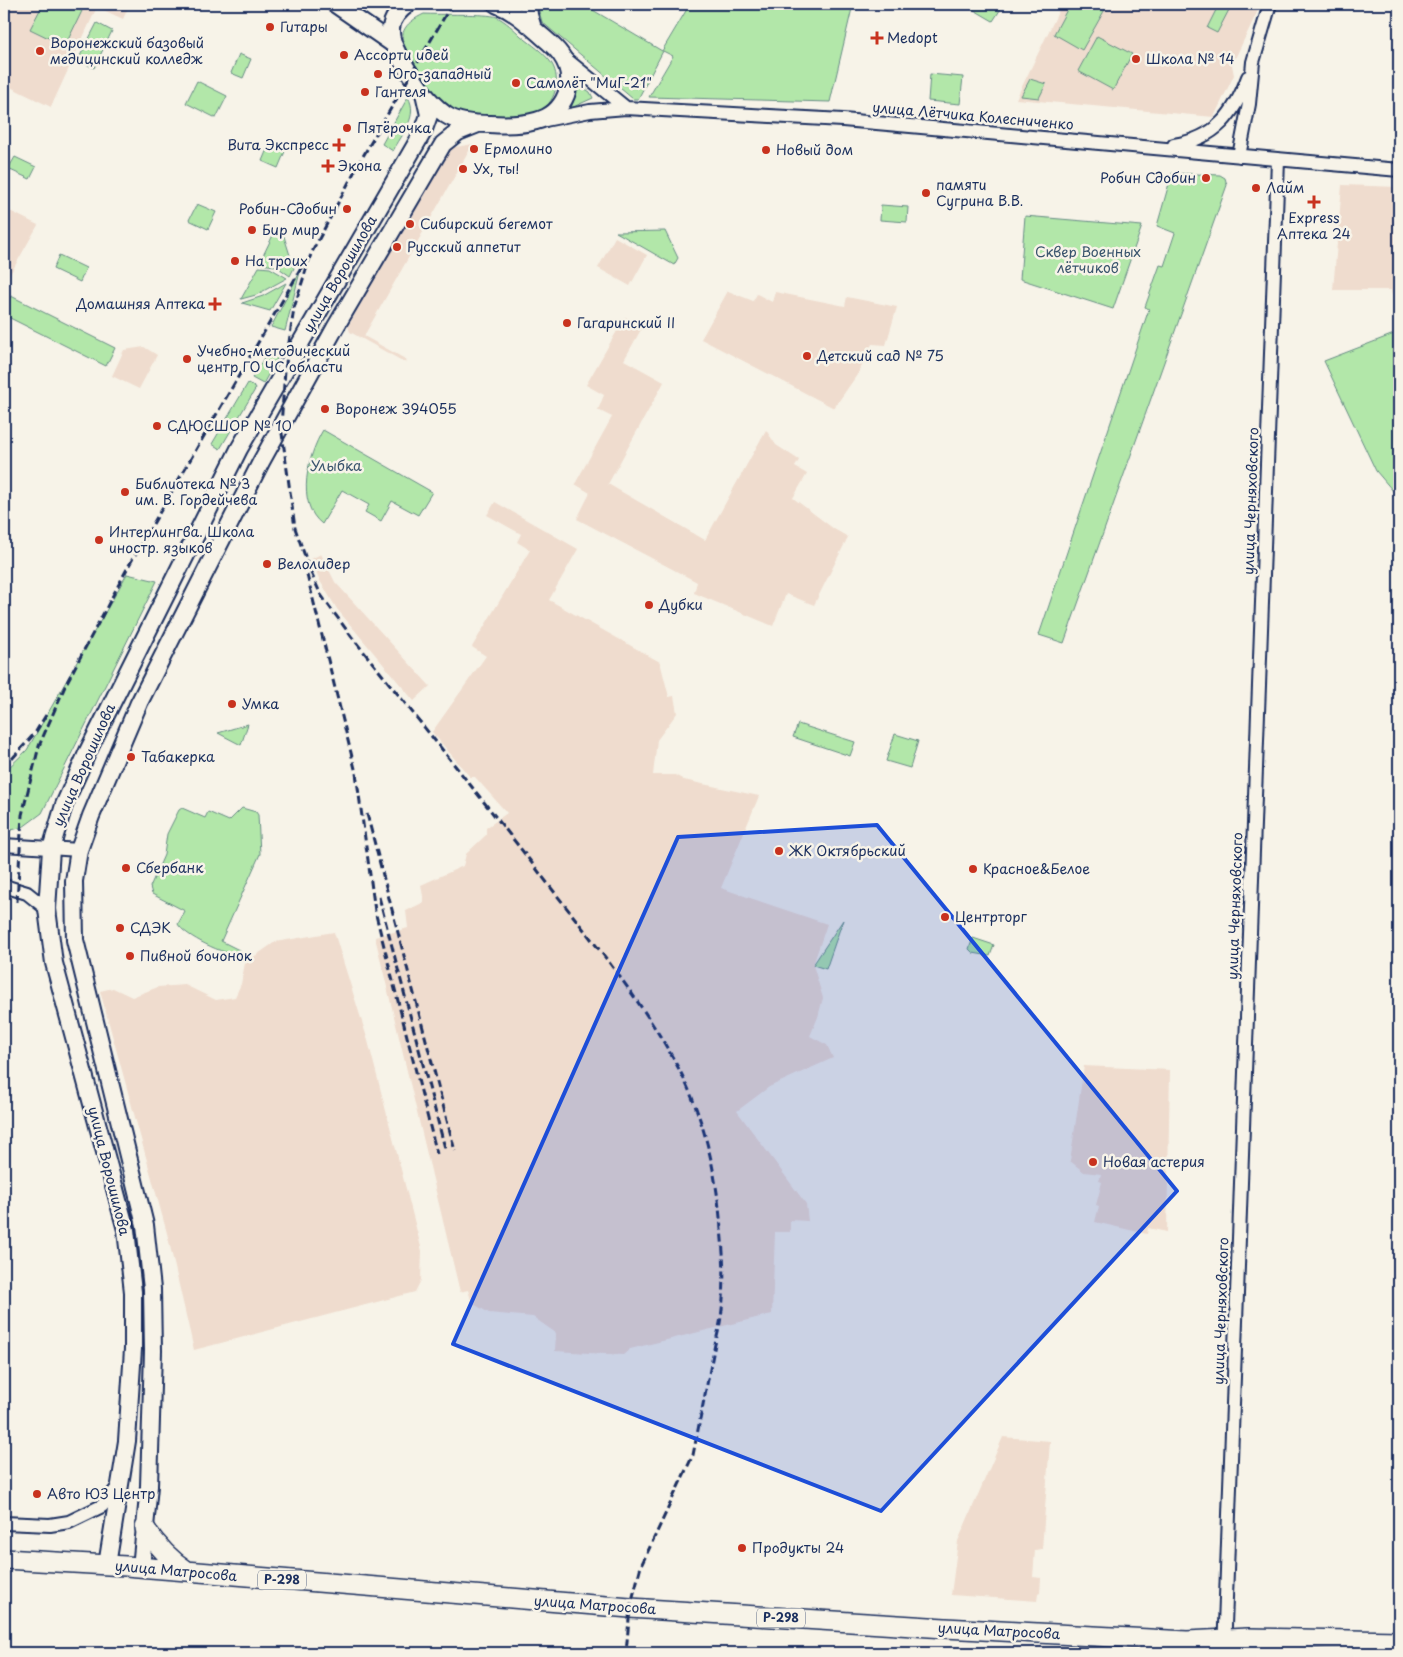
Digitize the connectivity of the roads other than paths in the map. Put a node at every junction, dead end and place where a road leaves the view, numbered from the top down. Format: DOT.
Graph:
graph roads {
  1 [pos="335,4"];
  2 [pos="408,4"];
  3 [pos="496,4"];
  4 [pos="528,4"];
  5 [pos="1270,4"];
  6 [pos="533,28"];
  7 [pos="393,44"];
  8 [pos="562,56"];
  9 [pos="1253,62"];
  10 [pos="424,93"];
  11 [pos="626,108"];
  12 [pos="537,121"];
  13 [pos="478,124"];
  14 [pos="1158,148"];
  15 [pos="1240,156"];
  16 [pos="1278,160"];
  17 [pos="1399,170"];
  18 [pos="4,845"];
  19 [pos="51,849"];
  20 [pos="78,850"];
  21 [pos="4,886"];
  22 [pos="47,909"];
  23 [pos="121,1484"];
  24 [pos="4,1523"];
  25 [pos="146,1528"];
  26 [pos="4,1559"];
  27 [pos="107,1565"];
  28 [pos="142,1568"];
  29 [pos="188,1571"];
  30 [pos="1399,1641"];
  31 [pos="1222,1648"];
  1 -- 7 [label="main road"];
  2 -- 7 [label="main road"];
  3 -- 6 [label="main road, улица Ворошилова"];
  4 -- 6 [label="main road"];
  5 -- 9 [label="street"];
  6 -- 8 [label="main road, улица Ворошилова"];
  7 -- 10 [label="main road, улица Ворошилова"];
  8 -- 11 [label="street"];
  8 -- 12 [label="main road, улица Ворошилова"];
  9 -- 14 [label="street"];
  9 -- 15 [label="street"];
  10 -- 13 [label="main road, улица Ворошилова"];
  10 -- 19 [label="main road, улица Ворошилова"];
  11 -- 12 [label="street, улица Лётчика Колесниченко"];
  11 -- 14 [label="street, улица Лётчика Колесниченко"];
  12 -- 13 [label="main road, улица Ворошилова"];
  13 -- 20 [label="main road, улица Ворошилова"];
  14 -- 15 [label="street, улица Лётчика Колесниченко"];
  15 -- 16 [label="street, улица Лётчика Колесниченко"];
  16 -- 17 [label="street, улица Лётчика Колесниченко"];
  16 -- 31 [label="street, улица Черняховского"];
  18 -- 19 [label="street"];
  19 -- 20 [label="street"];
  19 -- 22 [label="main road, улица Ворошилова"];
  20 -- 25 [label="main road, улица Ворошилова"];
  21 -- 22 [label="street"];
  22 -- 23 [label="main road, улица Ворошилова"];
  23 -- 24 [label="street"];
  23 -- 27 [label="main road, улица Ворошилова"];
  25 -- 28 [label="main road, улица Ворошилова"];
  25 -- 29 [label="highway"];
  26 -- 27 [label="highway, улица Матросова / Р-298"];
  27 -- 28 [label="highway, улица Матросова / Р-298"];
  28 -- 29 [label="highway, улица Матросова / Р-298"];
  29 -- 31 [label="highway, улица Матросова / Р-298"];
  30 -- 31 [label="highway, улица Матросова / Р-298"];
}
